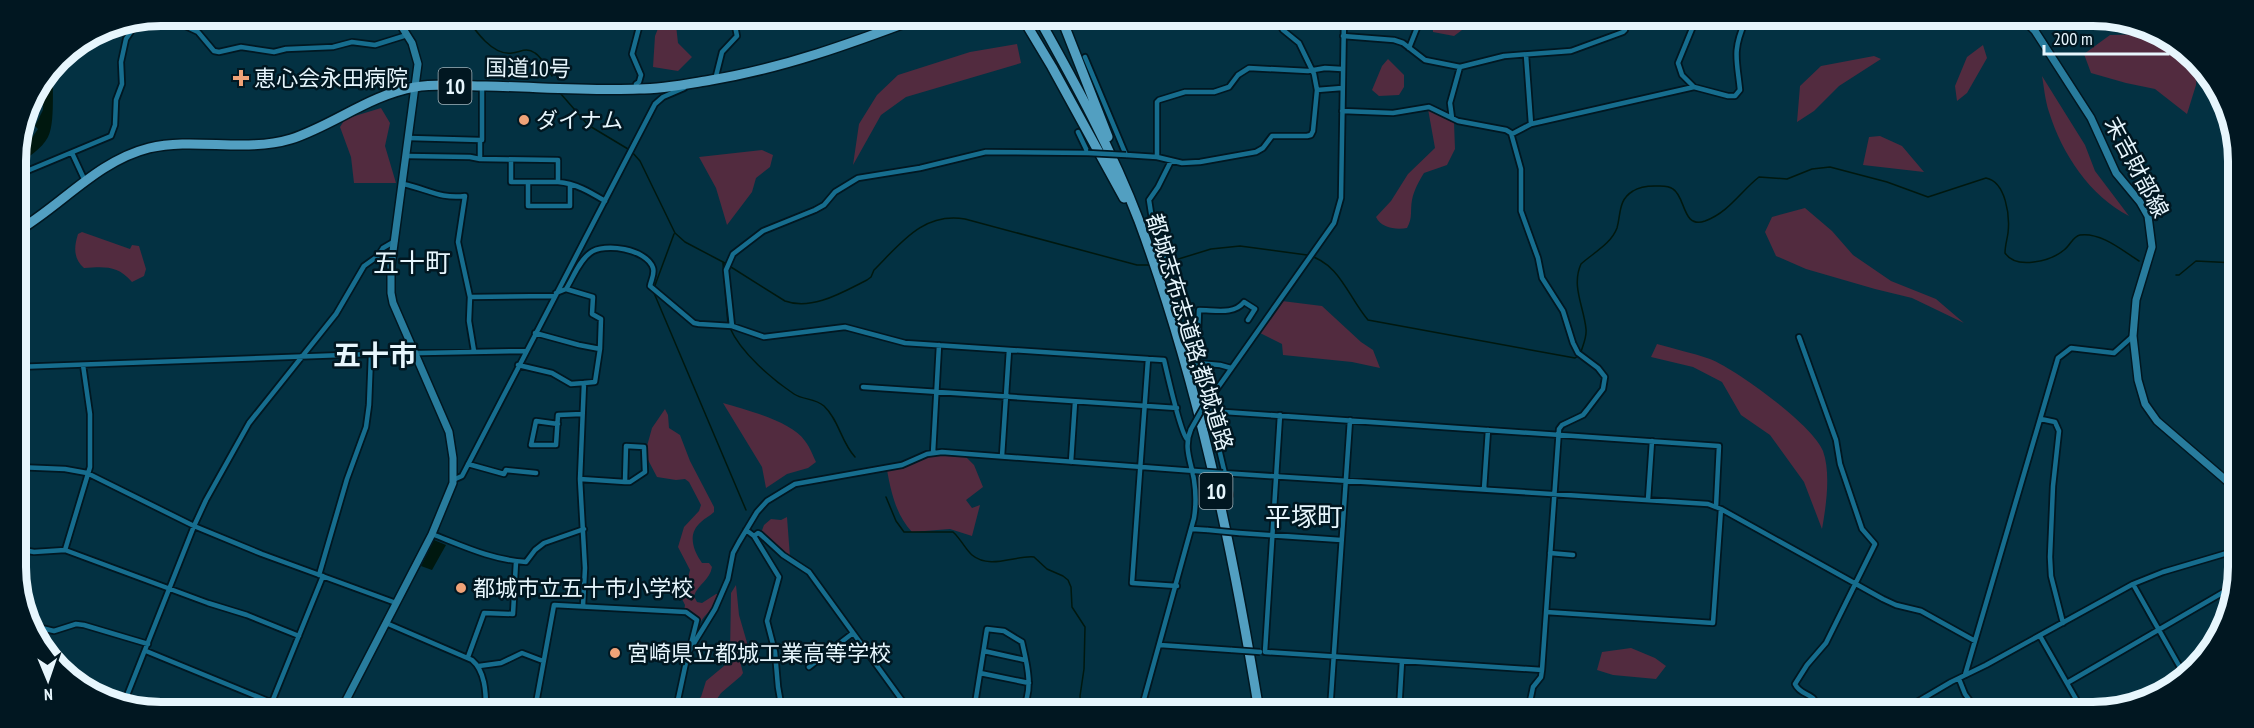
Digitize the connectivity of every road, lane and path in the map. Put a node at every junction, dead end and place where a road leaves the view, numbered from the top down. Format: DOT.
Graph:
graph roads {
  1 [pos="185,26"];
  2 [pos="401,26"];
  3 [pos="639,26"];
  4 [pos="735,26"];
  5 [pos="885,26"];
  6 [pos="1027,26"];
  7 [pos="1043,26"];
  8 [pos="1065,26"];
  9 [pos="1281,26"];
  10 [pos="1344,26"];
  11 [pos="1418,26"];
  12 [pos="1624,26"];
  13 [pos="1693,26"];
  14 [pos="1741,26"];
  15 [pos="2030,26"];
  16 [pos="136,28"];
  17 [pos="407,35"];
  18 [pos="1343,36"];
  19 [pos="1409,48"];
  20 [pos="1526,55"];
  21 [pos="1085,57"];
  22 [pos="1460,67"];
  23 [pos="1342,69"];
  24 [pos="1312,70"];
  25 [pos="715,80"];
  26 [pos="690,84"];
  27 [pos="482,86"];
  28 [pos="416,87"];
  29 [pos="1694,87"];
  30 [pos="1342,88"];
  31 [pos="636,90"];
  32 [pos="1317,90"];
  33 [pos="1342,111"];
  34 [pos="1452,118"];
  35 [pos="1531,124"];
  36 [pos="1078,132"];
  37 [pos="1512,134"];
  38 [pos="409,138"];
  39 [pos="480,140"];
  40 [pos="72,153"];
  41 [pos="1088,153"];
  42 [pos="1126,155"];
  43 [pos="407,156"];
  44 [pos="1156,157"];
  45 [pos="480,159"];
  46 [pos="511,160"];
  47 [pos="1171,161"];
  48 [pos="26,172"];
  49 [pos="86,182"];
  50 [pos="528,182"];
  51 [pos="558,182"];
  52 [pos="403,184"];
  53 [pos="570,184"];
  54 [pos="604,201"];
  55 [pos="1138,221"];
  56 [pos="26,226"];
  57 [pos="395,241"];
  58 [pos="1149,252"];
  59 [pos="1166,260"];
  60 [pos="567,289"];
  61 [pos="554,295"];
  62 [pos="470,297"];
  63 [pos="1248,320"];
  64 [pos="732,326"];
  65 [pos="535,333"];
  66 [pos="2133,336"];
  67 [pos="1799,337"];
  68 [pos="939,345"];
  69 [pos="600,349"];
  70 [pos="1009,350"];
  71 [pos="474,351"];
  72 [pos="526,351"];
  73 [pos="414,353"];
  74 [pos="371,354"];
  75 [pos="302,357"];
  76 [pos="1148,359"];
  77 [pos="1197,363"];
  78 [pos="83,365"];
  79 [pos="518,365"];
  80 [pos="26,367"];
  81 [pos="1231,368"];
  82 [pos="584,383"];
  83 [pos="863,387"];
  84 [pos="936,392"];
  85 [pos="1006,397"];
  86 [pos="1075,402"];
  87 [pos="1207,402"];
  88 [pos="1144,407"];
  89 [pos="1177,408"];
  90 [pos="1210,411"];
  91 [pos="1216,411"];
  92 [pos="582,414"];
  93 [pos="1280,415"];
  94 [pos="2041,419"];
  95 [pos="1350,420"];
  96 [pos="558,424"];
  97 [pos="1488,430"];
  98 [pos="1558,434"];
  99 [pos="1187,439"];
  100 [pos="1652,441"];
  101 [pos="933,453"];
  102 [pos="1002,456"];
  103 [pos="1071,462"];
  104 [pos="468,464"];
  105 [pos="26,467"];
  106 [pos="1140,467"];
  107 [pos="1193,471"];
  108 [pos="87,473"];
  109 [pos="536,473"];
  110 [pos="1223,473"];
  111 [pos="1277,476"];
  112 [pos="580,479"];
  113 [pos="453,480"];
  114 [pos="1346,480"];
  115 [pos="625,482"];
  116 [pos="2228,482"];
  117 [pos="1484,489"];
  118 [pos="1554,494"];
  119 [pos="1230,495"];
  120 [pos="1648,500"];
  121 [pos="1719,508"];
  122 [pos="194,526"];
  123 [pos="584,529"];
  124 [pos="1192,529"];
  125 [pos="746,530"];
  126 [pos="432,534"];
  127 [pos="1273,534"];
  128 [pos="754,536"];
  129 [pos="1341,540"];
  130 [pos="26,550"];
  131 [pos="65,550"];
  132 [pos="1550,553"];
  133 [pos="2228,554"];
  134 [pos="1574,555"];
  135 [pos="516,562"];
  136 [pos="321,576"];
  137 [pos="1856,584"];
  138 [pos="2133,584"];
  139 [pos="1177,585"];
  140 [pos="170,589"];
  141 [pos="2226,591"];
  142 [pos="396,603"];
  143 [pos="582,606"];
  144 [pos="1546,612"];
  145 [pos="386,623"];
  146 [pos="2062,623"];
  147 [pos="39,628"];
  148 [pos="2159,629"];
  149 [pos="853,633"];
  150 [pos="299,636"];
  151 [pos="2040,636"];
  152 [pos="1975,641"];
  153 [pos="148,644"];
  154 [pos="1160,645"];
  155 [pos="691,646"];
  156 [pos="146,651"];
  157 [pos="984,651"];
  158 [pos="1263,652"];
  159 [pos="468,657"];
  160 [pos="1334,657"];
  161 [pos="1025,660"];
  162 [pos="543,661"];
  163 [pos="1402,661"];
  164 [pos="479,666"];
  165 [pos="809,667"];
  166 [pos="2182,669"];
  167 [pos="1542,670"];
  168 [pos="980,673"];
  169 [pos="1965,675"];
  170 [pos="1959,678"];
  171 [pos="1029,683"];
  172 [pos="2067,683"];
  173 [pos="126,698"];
  174 [pos="272,702"];
  175 [pos="345,702"];
  176 [pos="486,702"];
  177 [pos="536,702"];
  178 [pos="678,702"];
  179 [pos="781,702"];
  180 [pos="903,702"];
  181 [pos="975,702"];
  182 [pos="1026,702"];
  183 [pos="1144,702"];
  184 [pos="1257,702"];
  185 [pos="1331,702"];
  186 [pos="1400,702"];
  187 [pos="1529,702"];
  188 [pos="1816,702"];
  189 [pos="1917,702"];
  190 [pos="1971,702"];
  191 [pos="2078,702"];
  1 -- 17 [label="street"];
  2 -- 17 [label="street"];
  3 -- 31 [label="street"];
  4 -- 25 [label="street"];
  5 -- 25 [label="highway, 国道10号 / 10"];
  6 -- 58 [label="highway"];
  7 -- 55 [label="highway, 都城志布志道路;都城道路 / 10"];
  8 -- 55 [label="highway"];
  9 -- 24 [label="street"];
  10 -- 18 [label="street"];
  11 -- 19 [label="street"];
  12 -- 20 [label="street"];
  13 -- 29 [label="street"];
  14 -- 29 [label="street"];
  15 -- 66 [label="street, 末吉財部線"];
  16 -- 40 [label="street"];
  17 -- 28 [label="street"];
  18 -- 19 [label="street"];
  18 -- 23 [label="street"];
  19 -- 22 [label="street"];
  20 -- 22 [label="street"];
  20 -- 35 [label="street"];
  21 -- 42 [label="street"];
  22 -- 34 [label="street"];
  23 -- 24 [label="street"];
  23 -- 30 [label="street"];
  24 -- 32 [label="street"];
  24 -- 44 [label="street"];
  25 -- 26 [label="highway, 国道10号 / 10"];
  26 -- 31 [label="highway, 国道10号 / 10"];
  26 -- 54 [label="street"];
  27 -- 28 [label="highway, 国道10号 / 10"];
  27 -- 31 [label="highway, 国道10号 / 10"];
  27 -- 39 [label="street"];
  28 -- 38 [label="street"];
  28 -- 49 [label="highway, 国道10号 / 10"];
  29 -- 35 [label="street"];
  30 -- 32 [label="street"];
  30 -- 33 [label="street"];
  32 -- 47 [label="street"];
  33 -- 34 [label="street"];
  33 -- 81 [label="street"];
  34 -- 37 [label="street"];
  35 -- 37 [label="street"];
  36 -- 41 [label="street"];
  37 -- 98 [label="street"];
  38 -- 39 [label="street"];
  38 -- 43 [label="street"];
  39 -- 45 [label="street"];
  40 -- 48 [label="street"];
  40 -- 49 [label="street"];
  41 -- 42 [label="street, bridge"];
  41 -- 64 [label="street"];
  42 -- 44 [label="street"];
  43 -- 45 [label="street"];
  43 -- 52 [label="street"];
  44 -- 47 [label="street"];
  45 -- 46 [label="street"];
  46 -- 50 [label="street"];
  46 -- 51 [label="street"];
  47 -- 59 [label="street"];
  49 -- 56 [label="highway, 国道10号 / 10"];
  50 -- 51 [label="street"];
  50 -- 53 [label="street"];
  51 -- 53 [label="street"];
  52 -- 57 [label="street"];
  52 -- 62 [label="street"];
  53 -- 54 [label="street"];
  54 -- 61 [label="street"];
  55 -- 58 [label="highway, 都城志布志道路;都城道路 / 10"];
  57 -- 73 [label="street"];
  57 -- 75 [label="street"];
  58 -- 184 [label="highway, 都城志布志道路;都城道路 / 10"];
  60 -- 61 [label="street"];
  60 -- 64 [label="street"];
  60 -- 69 [label="street"];
  61 -- 62 [label="street"];
  61 -- 65 [label="street"];
  62 -- 71 [label="street"];
  63 -- 77 [label="street"];
  64 -- 68 [label="street"];
  65 -- 69 [label="street"];
  65 -- 72 [label="street"];
  66 -- 94 [label="street"];
  66 -- 116 [label="street, 末吉財部線"];
  67 -- 137 [label="street"];
  68 -- 70 [label="street"];
  68 -- 84 [label="street"];
  69 -- 82 [label="street"];
  70 -- 76 [label="street"];
  70 -- 85 [label="street"];
  71 -- 72 [label="street"];
  71 -- 73 [label="street"];
  72 -- 79 [label="street"];
  73 -- 74 [label="street"];
  73 -- 113 [label="street"];
  74 -- 75 [label="street"];
  74 -- 136 [label="street"];
  75 -- 78 [label="street"];
  75 -- 122 [label="street"];
  76 -- 88 [label="street"];
  76 -- 89 [label="street"];
  77 -- 81 [label="street"];
  77 -- 87 [label="street"];
  78 -- 80 [label="street"];
  78 -- 108 [label="street"];
  79 -- 82 [label="street"];
  79 -- 104 [label="street"];
  81 -- 87 [label="street"];
  82 -- 92 [label="street"];
  83 -- 84 [label="street"];
  84 -- 85 [label="street"];
  84 -- 101 [label="street"];
  85 -- 86 [label="street"];
  85 -- 102 [label="street"];
  86 -- 88 [label="street"];
  86 -- 103 [label="street"];
  87 -- 90 [label="street"];
  87 -- 91 [label="street"];
  87 -- 99 [label="street, bridge"];
  88 -- 89 [label="street"];
  88 -- 106 [label="street"];
  89 -- 99 [label="street"];
  90 -- 91 [label="street"];
  90 -- 110 [label="street"];
  91 -- 93 [label="street"];
  92 -- 96 [label="street"];
  92 -- 112 [label="street"];
  93 -- 95 [label="street"];
  93 -- 111 [label="street"];
  94 -- 146 [label="street"];
  94 -- 152 [label="street"];
  95 -- 97 [label="street"];
  95 -- 114 [label="street"];
  96 -- 96 [label="street"];
  97 -- 98 [label="street"];
  97 -- 117 [label="street"];
  98 -- 100 [label="street"];
  98 -- 118 [label="street"];
  99 -- 107 [label="street"];
  100 -- 120 [label="street"];
  100 -- 121 [label="street"];
  101 -- 102 [label="street"];
  101 -- 125 [label="street"];
  102 -- 103 [label="street"];
  103 -- 106 [label="street"];
  104 -- 109 [label="street"];
  104 -- 113 [label="street"];
  105 -- 108 [label="street"];
  106 -- 107 [label="street"];
  106 -- 139 [label="street"];
  107 -- 110 [label="street, bridge"];
  107 -- 124 [label="street"];
  108 -- 122 [label="street"];
  108 -- 131 [label="street"];
  110 -- 111 [label="street"];
  110 -- 119 [label="street"];
  111 -- 114 [label="street"];
  111 -- 127 [label="street"];
  112 -- 115 [label="street"];
  112 -- 123 [label="street"];
  113 -- 126 [label="street"];
  114 -- 117 [label="street"];
  114 -- 129 [label="street"];
  115 -- 115 [label="street"];
  117 -- 118 [label="street"];
  118 -- 120 [label="street"];
  118 -- 132 [label="street"];
  120 -- 121 [label="street"];
  121 -- 137 [label="street"];
  121 -- 144 [label="street"];
  122 -- 136 [label="street"];
  122 -- 140 [label="street"];
  123 -- 135 [label="street"];
  123 -- 143 [label="street"];
  124 -- 127 [label="street, bridge"];
  124 -- 139 [label="street"];
  125 -- 128 [label="street"];
  125 -- 155 [label="street"];
  126 -- 135 [label="street"];
  126 -- 142 [label="street"];
  127 -- 129 [label="street"];
  127 -- 158 [label="street"];
  128 -- 149 [label="street"];
  128 -- 179 [label="street"];
  129 -- 160 [label="street"];
  130 -- 131 [label="street"];
  131 -- 140 [label="street"];
  132 -- 134 [label="street"];
  132 -- 144 [label="street"];
  133 -- 138 [label="street"];
  135 -- 159 [label="street"];
  136 -- 142 [label="street"];
  136 -- 150 [label="street"];
  137 -- 152 [label="street"];
  137 -- 188 [label="street"];
  138 -- 146 [label="street"];
  138 -- 148 [label="street"];
  139 -- 154 [label="street"];
  140 -- 150 [label="street"];
  140 -- 153 [label="street"];
  141 -- 148 [label="street"];
  142 -- 145 [label="street"];
  143 -- 155 [label="street"];
  143 -- 162 [label="street"];
  144 -- 167 [label="street"];
  145 -- 159 [label="street"];
  145 -- 175 [label="street"];
  146 -- 151 [label="street"];
  147 -- 153 [label="street"];
  148 -- 166 [label="street"];
  148 -- 172 [label="street"];
  149 -- 165 [label="street"];
  149 -- 180 [label="street"];
  150 -- 174 [label="street"];
  151 -- 169 [label="street"];
  151 -- 172 [label="street"];
  152 -- 169 [label="street"];
  153 -- 156 [label="street"];
  154 -- 158 [label="street, bridge"];
  154 -- 183 [label="street"];
  155 -- 178 [label="street"];
  156 -- 173 [label="street"];
  156 -- 174 [label="street"];
  157 -- 161 [label="street"];
  157 -- 161 [label="street"];
  157 -- 168 [label="street"];
  158 -- 160 [label="street"];
  159 -- 164 [label="street"];
  160 -- 163 [label="street"];
  160 -- 185 [label="street"];
  161 -- 171 [label="street"];
  162 -- 164 [label="street"];
  162 -- 177 [label="street"];
  163 -- 167 [label="street"];
  163 -- 186 [label="street"];
  164 -- 176 [label="street"];
  167 -- 187 [label="street"];
  168 -- 171 [label="street"];
  168 -- 181 [label="street"];
  169 -- 170 [label="street"];
  170 -- 189 [label="street"];
  170 -- 190 [label="street"];
  171 -- 182 [label="street"];
  172 -- 191 [label="street"];
}
